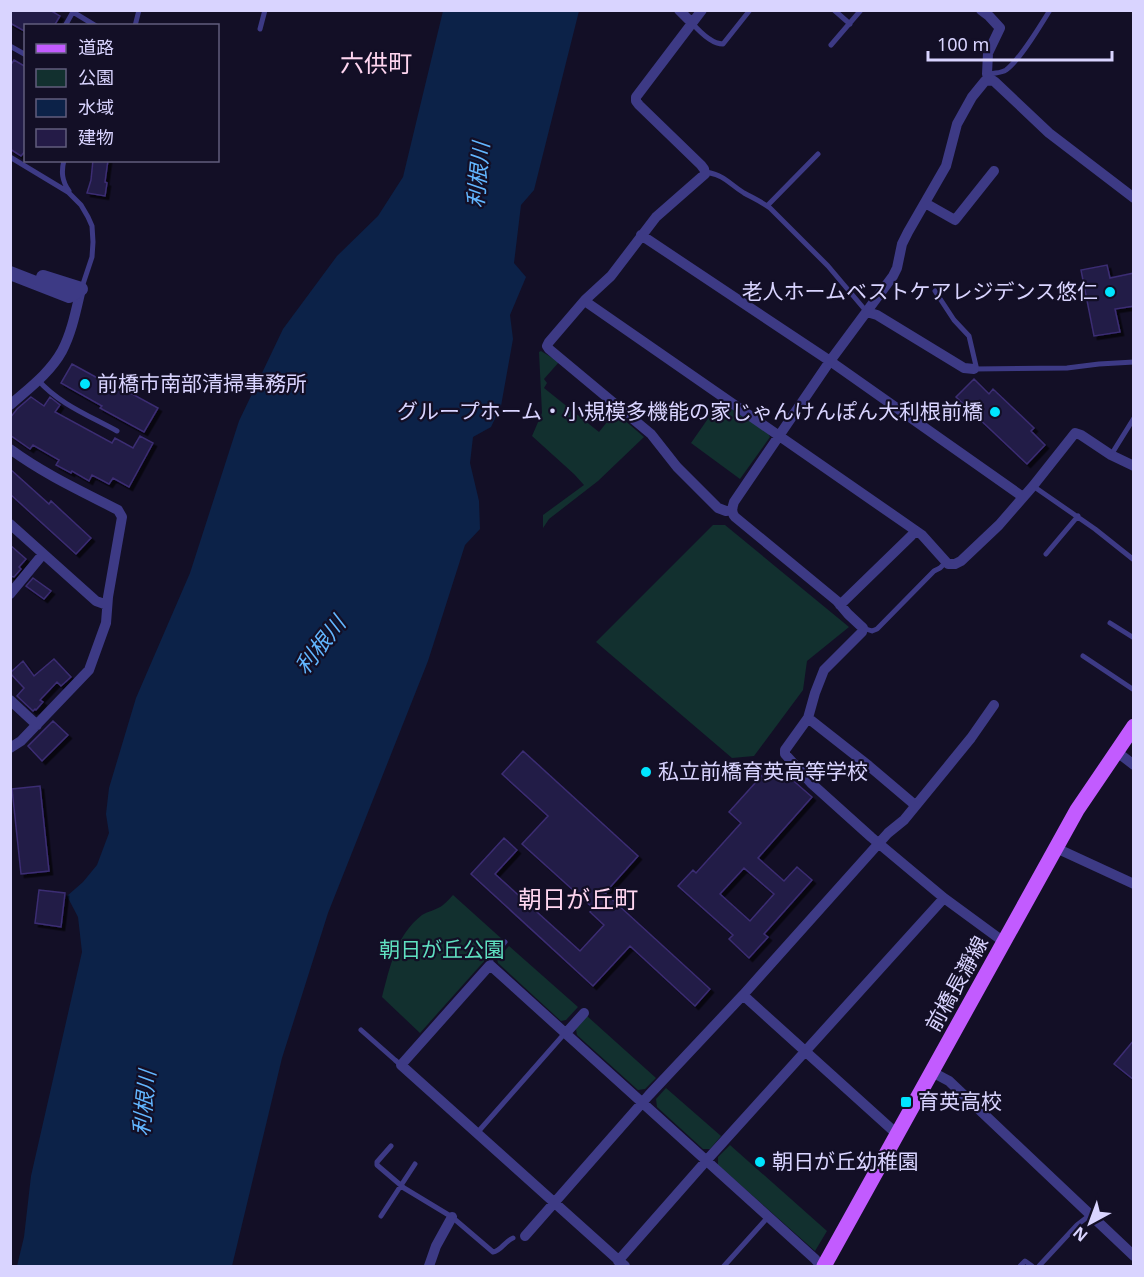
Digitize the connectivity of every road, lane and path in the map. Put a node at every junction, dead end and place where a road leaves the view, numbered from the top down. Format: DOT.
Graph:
graph roads {
  1 [pos="265,10"];
  2 [pos="678,10"];
  3 [pos="702,10"];
  4 [pos="750,10"];
  5 [pos="834,10"];
  6 [pos="861,10"];
  7 [pos="981,10"];
  8 [pos="1050,10"];
  9 [pos="74,11"];
  10 [pos="692,22"];
  11 [pos="66,24"];
  12 [pos="93,24"];
  13 [pos="850,24"];
  14 [pos="260,29"];
  15 [pos="831,45"];
  16 [pos="10,46"];
  17 [pos="24,54"];
  18 [pos="988,77"];
  19 [pos="818,154"];
  20 [pos="10,157"];
  21 [pos="64,162"];
  22 [pos="993,171"];
  23 [pos="705,172"];
  24 [pos="74,197"];
  25 [pos="1134,198"];
  26 [pos="925,203"];
  27 [pos="767,206"];
  28 [pos="641,235"];
  29 [pos="10,265"];
  30 [pos="10,273"];
  31 [pos="81,289"];
  32 [pos="935,291"];
  33 [pos="585,300"];
  34 [pos="867,312"];
  35 [pos="830,361"];
  36 [pos="1134,362"];
  37 [pos="974,369"];
  38 [pos="38,380"];
  39 [pos="10,405"];
  40 [pos="1134,418"];
  41 [pos="117,431"];
  42 [pos="780,436"];
  43 [pos="10,449"];
  44 [pos="1111,455"];
  45 [pos="1134,466"];
  46 [pos="1033,486"];
  47 [pos="1023,497"];
  48 [pos="732,510"];
  49 [pos="1078,516"];
  50 [pos="10,524"];
  51 [pos="915,531"];
  52 [pos="43,554"];
  53 [pos="1046,554"];
  54 [pos="1134,560"];
  55 [pos="946,562"];
  56 [pos="10,594"];
  57 [pos="107,605"];
  58 [pos="840,605"];
  59 [pos="1110,623"];
  60 [pos="863,628"];
  61 [pos="1134,638"];
  62 [pos="1083,656"];
  63 [pos="1134,690"];
  64 [pos="10,700"];
  65 [pos="994,705"];
  66 [pos="808,717"];
  67 [pos="37,725"];
  68 [pos="1134,726"];
  69 [pos="10,748"];
  70 [pos="1117,752"];
  71 [pos="1134,765"];
  72 [pos="915,805"];
  73 [pos="879,843"];
  74 [pos="1056,848"];
  75 [pos="1134,884"];
  76 [pos="944,898"];
  77 [pos="505,942"];
  78 [pos="1004,942"];
  79 [pos="490,965"];
  80 [pos="743,995"];
  81 [pos="584,1013"];
  82 [pos="361,1030"];
  83 [pos="566,1033"];
  84 [pos="806,1052"];
  85 [pos="402,1065"];
  86 [pos="932,1072"];
  87 [pos="642,1103"];
  88 [pos="477,1133"];
  89 [pos="898,1135"];
  90 [pos="391,1146"];
  91 [pos="706,1161"];
  92 [pos="415,1164"];
  93 [pos="400,1185"];
  94 [pos="553,1203"];
  95 [pos="1090,1215"];
  96 [pos="381,1216"];
  97 [pos="452,1217"];
  98 [pos="768,1217"];
  99 [pos="525,1236"];
  100 [pos="513,1238"];
  101 [pos="1134,1256"];
  102 [pos="621,1264"];
  103 [pos="429,1266"];
  104 [pos="724,1266"];
  105 [pos="823,1266"];
  106 [pos="1020,1266"];
  107 [pos="1032,1266"];
  108 [pos="1039,1266"];
  1 -- 14 [label="lane"];
  2 -- 10 [label="street"];
  3 -- 10 [label="street"];
  4 -- 10 [label="lane"];
  5 -- 13 [label="lane"];
  6 -- 13 [label="lane"];
  7 -- 18 [label="street"];
  8 -- 18 [label="lane"];
  9 -- 11 [label="lane"];
  9 -- 12 [label="lane"];
  10 -- 23 [label="street"];
  13 -- 15 [label="lane"];
  16 -- 17 [label="lane"];
  18 -- 25 [label="street"];
  18 -- 26 [label="street"];
  19 -- 27 [label="lane"];
  20 -- 24 [label="lane"];
  21 -- 24 [label="lane"];
  22 -- 26 [label="street"];
  23 -- 27 [label="lane"];
  23 -- 28 [label="street"];
  24 -- 31 [label="lane"];
  26 -- 34 [label="street"];
  27 -- 34 [label="lane"];
  28 -- 33 [label="street"];
  28 -- 35 [label="street"];
  29 -- 31 [label="street"];
  30 -- 31 [label="street"];
  31 -- 38 [label="street"];
  32 -- 37 [label="lane"];
  33 -- 42 [label="street"];
  33 -- 48 [label="street"];
  34 -- 35 [label="street"];
  34 -- 37 [label="street"];
  35 -- 42 [label="street"];
  35 -- 47 [label="street"];
  36 -- 37 [label="lane"];
  38 -- 39 [label="street"];
  38 -- 41 [label="lane"];
  40 -- 44 [label="lane"];
  42 -- 48 [label="street"];
  42 -- 51 [label="street"];
  43 -- 57 [label="street"];
  44 -- 45 [label="street"];
  44 -- 46 [label="street"];
  46 -- 47 [label="street"];
  46 -- 49 [label="lane"];
  47 -- 55 [label="street"];
  48 -- 58 [label="street"];
  49 -- 53 [label="lane"];
  49 -- 54 [label="lane"];
  50 -- 52 [label="street"];
  51 -- 55 [label="street"];
  51 -- 58 [label="street"];
  52 -- 56 [label="street"];
  52 -- 57 [label="street"];
  55 -- 60 [label="lane"];
  57 -- 67 [label="street"];
  58 -- 60 [label="street"];
  59 -- 61 [label="lane"];
  60 -- 66 [label="street"];
  62 -- 63 [label="lane"];
  64 -- 67 [label="street"];
  65 -- 72 [label="street"];
  66 -- 72 [label="street"];
  66 -- 73 [label="street"];
  67 -- 69 [label="street"];
  68 -- 70 [label="main road, 前橋長瀞線"];
  70 -- 71 [label="street"];
  70 -- 74 [label="main road, 前橋長瀞線"];
  72 -- 73 [label="street"];
  73 -- 76 [label="street"];
  73 -- 80 [label="street"];
  74 -- 75 [label="street"];
  74 -- 78 [label="main road, 前橋長瀞線"];
  76 -- 78 [label="street"];
  76 -- 84 [label="street"];
  77 -- 79 [label="lane"];
  78 -- 86 [label="main road, 前橋長瀞線"];
  79 -- 83 [label="street"];
  79 -- 85 [label="street"];
  80 -- 84 [label="street"];
  80 -- 87 [label="street"];
  81 -- 83 [label="street"];
  82 -- 85 [label="lane"];
  83 -- 87 [label="street"];
  83 -- 88 [label="lane"];
  84 -- 89 [label="street"];
  84 -- 91 [label="street"];
  85 -- 88 [label="street"];
  86 -- 89 [label="main road, 前橋長瀞線"];
  86 -- 95 [label="street"];
  87 -- 91 [label="street"];
  87 -- 94 [label="street"];
  88 -- 94 [label="street"];
  89 -- 105 [label="main road, 前橋長瀞線"];
  90 -- 93 [label="lane"];
  91 -- 98 [label="street"];
  91 -- 102 [label="street"];
  92 -- 93 [label="lane"];
  93 -- 96 [label="lane"];
  93 -- 97 [label="lane"];
  94 -- 99 [label="street"];
  94 -- 102 [label="street"];
  95 -- 101 [label="street"];
  95 -- 108 [label="lane"];
  97 -- 100 [label="lane"];
  97 -- 103 [label="street"];
  98 -- 104 [label="lane"];
  98 -- 105 [label="street"];
  106 -- 107 [label="lane"];
}
